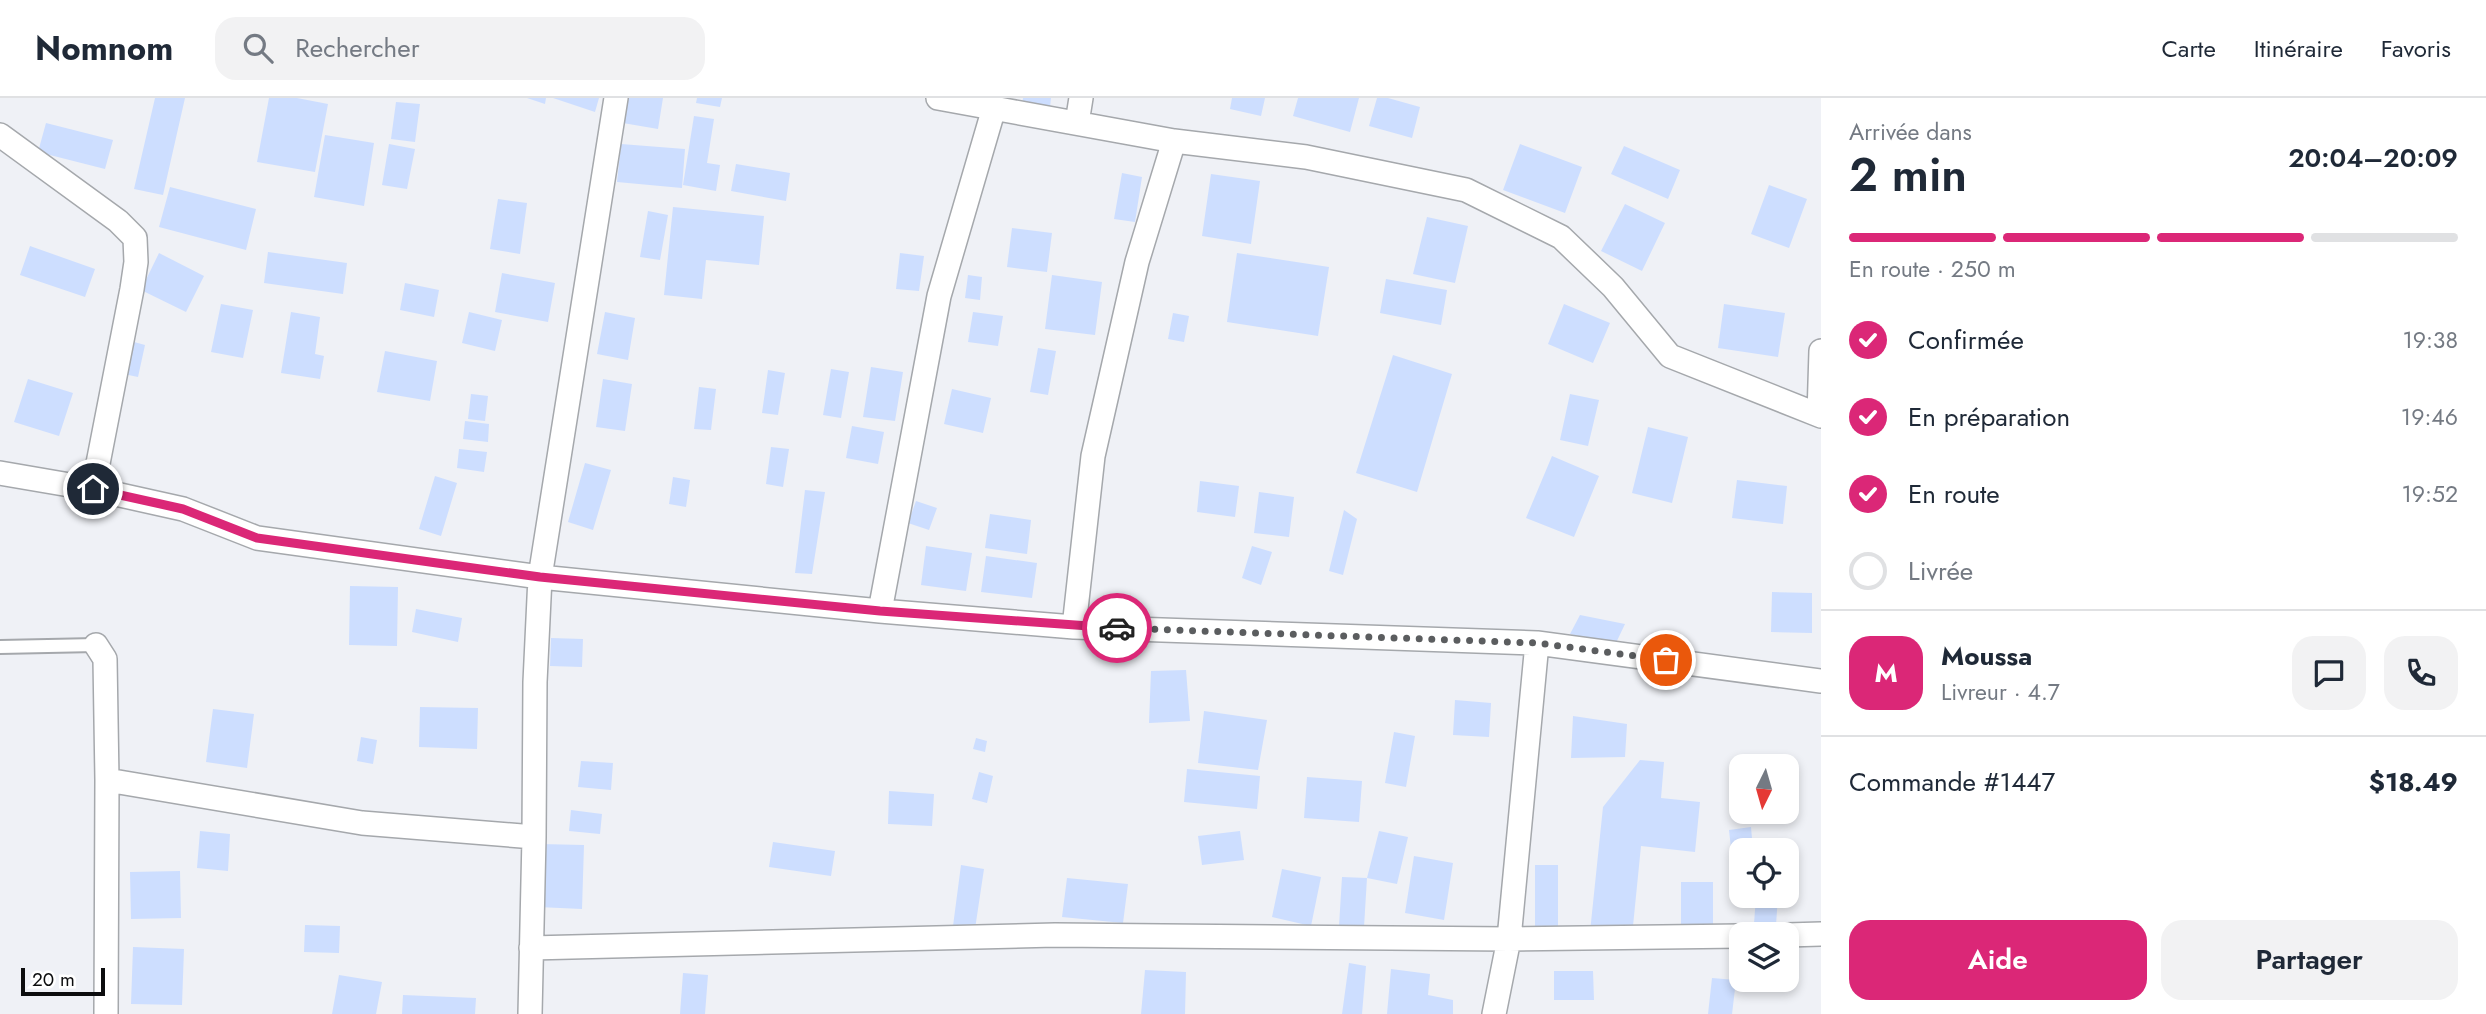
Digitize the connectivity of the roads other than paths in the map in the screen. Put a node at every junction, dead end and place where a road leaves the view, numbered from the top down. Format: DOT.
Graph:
graph roads {
  1 [pos="616,98"];
  2 [pos="939,98"];
  3 [pos="1082,98"];
  4 [pos="994,108"];
  5 [pos="1077,123"];
  6 [pos="0,135"];
  7 [pos="1174,141"];
  8 [pos="1821,351"];
  9 [pos="1820,416"];
  10 [pos="0,473"];
  11 [pos="93,489"];
  12 [pos="540,577"];
  13 [pos="880,611"];
  14 [pos="1074,627"];
  15 [pos="1537,643"];
  16 [pos="96,645"];
  17 [pos="0,647"];
  18 [pos="1821,681"];
  19 [pos="107,780"];
  20 [pos="534,837"];
  21 [pos="1821,934"];
  22 [pos="1799,935"];
  23 [pos="1729,936"];
  24 [pos="1510,939"];
  25 [pos="531,948"];
  26 [pos="106,1014"];
  27 [pos="530,1014"];
  28 [pos="1494,1014"];
  1 -- 12 [label="street"];
  2 -- 4 [label="street"];
  3 -- 5 [label="street"];
  4 -- 5 [label="street"];
  4 -- 13 [label="street"];
  5 -- 7 [label="street"];
  6 -- 11 [label="street"];
  7 -- 9 [label="street"];
  7 -- 14 [label="street"];
  8 -- 9 [label="street"];
  10 -- 11 [label="street"];
  11 -- 12 [label="street"];
  12 -- 13 [label="street"];
  12 -- 20 [label="street"];
  13 -- 14 [label="street"];
  14 -- 15 [label="street"];
  15 -- 18 [label="street"];
  15 -- 24 [label="street"];
  16 -- 17 [label="lane"];
  16 -- 19 [label="street"];
  19 -- 20 [label="street"];
  19 -- 26 [label="street"];
  20 -- 25 [label="street"];
  21 -- 22 [label="street"];
  23 -- 24 [label="street"];
  24 -- 25 [label="street"];
  24 -- 28 [label="street"];
  25 -- 27 [label="street"];
}
